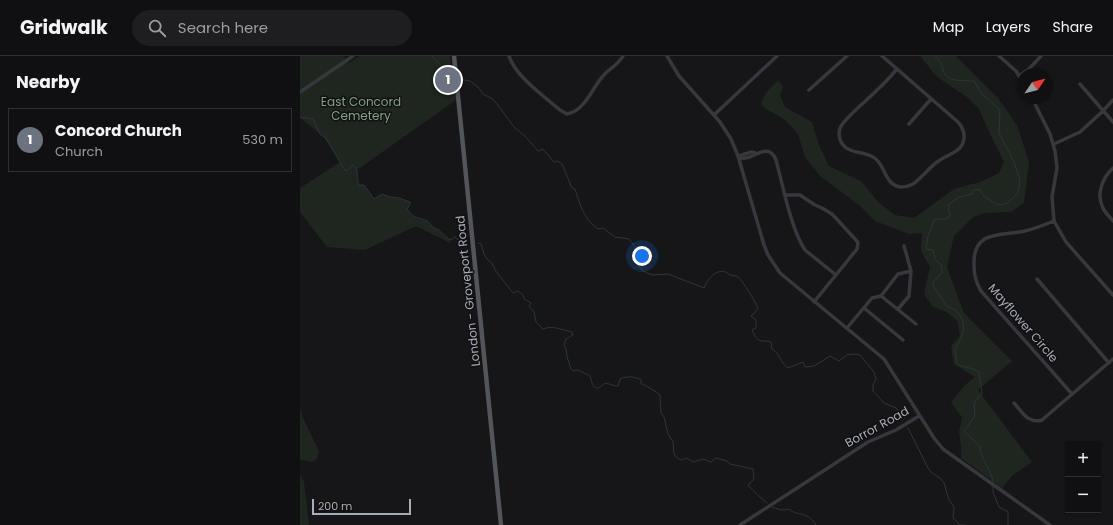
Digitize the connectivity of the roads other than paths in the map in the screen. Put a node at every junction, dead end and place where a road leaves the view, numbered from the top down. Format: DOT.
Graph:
graph roads {
  1 [pos="353,56"];
  2 [pos="454,56"];
  3 [pos="509,56"];
  4 [pos="623,56"];
  5 [pos="667,56"];
  6 [pos="777,56"];
  7 [pos="847,56"];
  8 [pos="882,56"];
  9 [pos="999,56"];
  10 [pos="1041,56"];
  11 [pos="1030,68"];
  12 [pos="897,69"];
  13 [pos="1017,74"];
  14 [pos="1080,84"];
  15 [pos="809,90"];
  16 [pos="300,92"];
  17 [pos="931,99"];
  18 [pos="1113,100"];
  19 [pos="1035,104"];
  20 [pos="1103,111"];
  21 [pos="714,115"];
  22 [pos="1113,122"];
  23 [pos="909,124"];
  24 [pos="1054,144"];
  25 [pos="739,158"];
  26 [pos="1113,168"];
  27 [pos="786,196"];
  28 [pos="1113,221"];
  29 [pos="1054,222"];
  30 [pos="904,246"];
  31 [pos="911,270"];
  32 [pos="836,275"];
  33 [pos="1037,279"];
  34 [pos="1113,295"];
  35 [pos="881,296"];
  36 [pos="814,302"];
  37 [pos="864,308"];
  38 [pos="898,309"];
  39 [pos="916,324"];
  40 [pos="847,328"];
  41 [pos="903,340"];
  42 [pos="1113,359"];
  43 [pos="1109,363"];
  44 [pos="1072,394"];
  45 [pos="1014,403"];
  46 [pos="919,416"];
  47 [pos="501,525"];
  48 [pos="740,525"];
  49 [pos="1050,525"];
  1 -- 16 [label="street"];
  2 -- 47 [label="main road, London - Groveport Road"];
  3 -- 4 [label="street"];
  5 -- 21 [label="street"];
  6 -- 21 [label="street"];
  7 -- 15 [label="street"];
  8 -- 12 [label="street"];
  9 -- 13 [label="street"];
  10 -- 11 [label="street"];
  12 -- 17 [label="street"];
  12 -- 17 [label="street"];
  14 -- 20 [label="street"];
  17 -- 23 [label="street"];
  18 -- 20 [label="street"];
  19 -- 24 [label="street"];
  20 -- 22 [label="street"];
  20 -- 24 [label="street"];
  21 -- 25 [label="street"];
  24 -- 29 [label="street"];
  25 -- 27 [label="street"];
  25 -- 36 [label="street"];
  26 -- 28 [label="street"];
  27 -- 32 [label="street"];
  27 -- 32 [label="street"];
  29 -- 34 [label="street"];
  29 -- 44 [label="street, Mayflower Circle"];
  30 -- 31 [label="street"];
  31 -- 35 [label="street"];
  31 -- 38 [label="street"];
  32 -- 36 [label="street"];
  33 -- 43 [label="street"];
  35 -- 37 [label="street"];
  35 -- 38 [label="street"];
  36 -- 40 [label="street"];
  37 -- 40 [label="street"];
  37 -- 41 [label="street"];
  38 -- 39 [label="street"];
  40 -- 46 [label="street"];
  42 -- 43 [label="street"];
  43 -- 44 [label="street"];
  44 -- 45 [label="street"];
  46 -- 48 [label="street, Borror Road"];
  46 -- 49 [label="street, Borror Road"];
}
